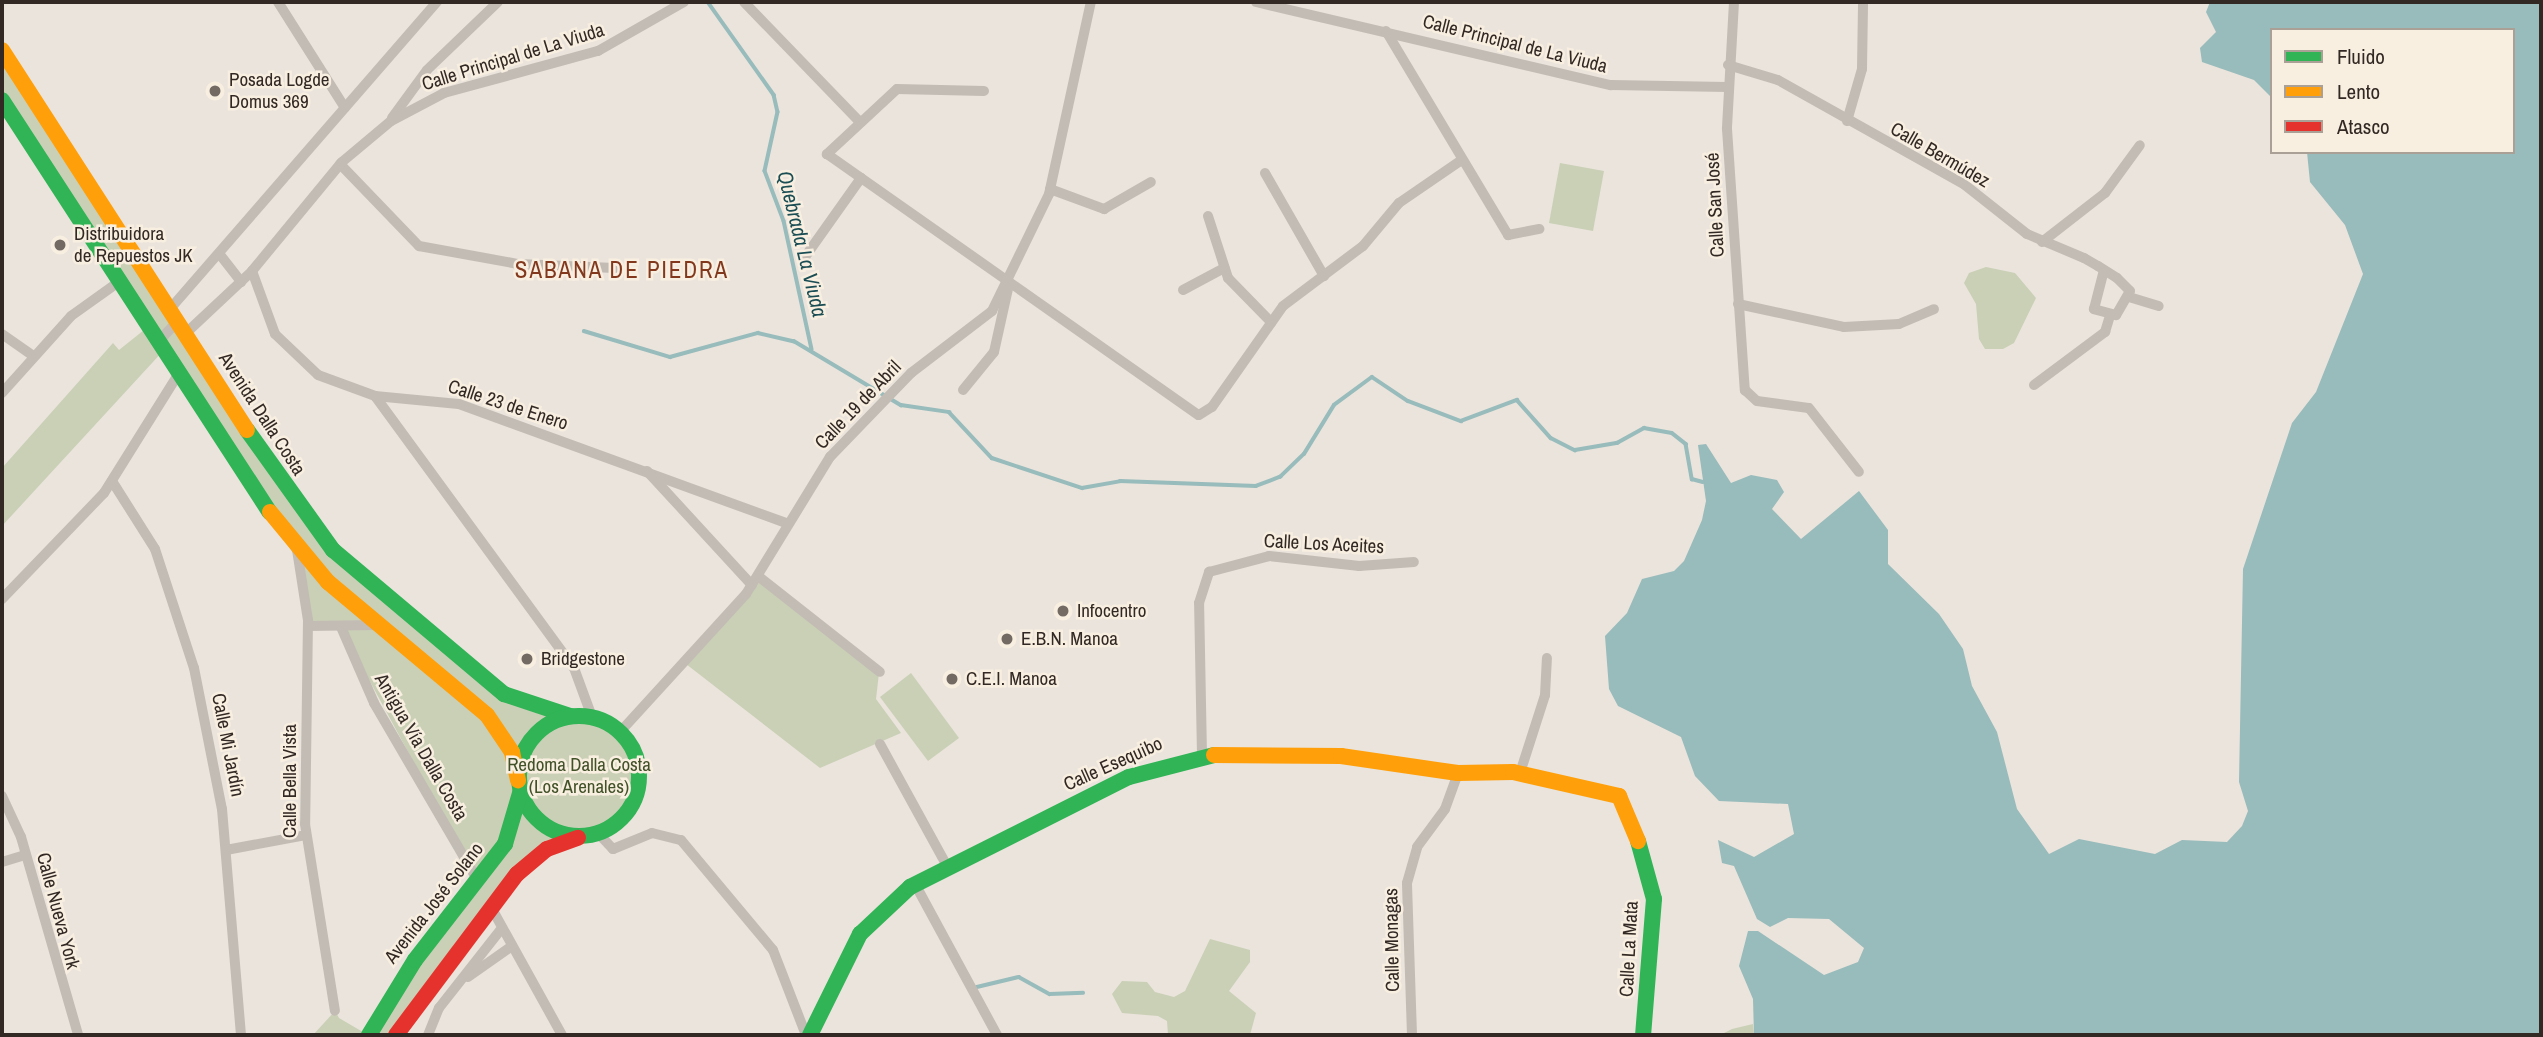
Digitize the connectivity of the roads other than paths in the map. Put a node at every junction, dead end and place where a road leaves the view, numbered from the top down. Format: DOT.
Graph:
graph roads {
  1 [pos="278,2"];
  2 [pos="437,2"];
  3 [pos="498,2"];
  4 [pos="684,2"];
  5 [pos="744,2"];
  6 [pos="1091,2"];
  7 [pos="1256,2"];
  8 [pos="1734,2"];
  9 [pos="1863,2"];
  10 [pos="1386,31"];
  11 [pos="2,50"];
  12 [pos="1728,65"];
  13 [pos="1727,87"];
  14 [pos="984,91"];
  15 [pos="2,100"];
  16 [pos="345,108"];
  17 [pos="858,120"];
  18 [pos="391,121"];
  19 [pos="1847,121"];
  20 [pos="2140,145"];
  21 [pos="1460,161"];
  22 [pos="340,164"];
  23 [pos="1265,173"];
  24 [pos="861,178"];
  25 [pos="1151,182"];
  26 [pos="1050,189"];
  27 [pos="1208,216"];
  28 [pos="1539,229"];
  29 [pos="2042,242"];
  30 [pos="221,256"];
  31 [pos="805,257"];
  32 [pos="615,268"];
  33 [pos="1224,268"];
  34 [pos="2104,270"];
  35 [pos="252,271"];
  36 [pos="1324,276"];
  37 [pos="120,281"];
  38 [pos="241,282"];
  39 [pos="1009,282"];
  40 [pos="1183,290"];
  41 [pos="2129,292"];
  42 [pos="1738,304"];
  43 [pos="2159,306"];
  44 [pos="1934,309"];
  45 [pos="2110,316"];
  46 [pos="178,322"];
  47 [pos="1271,322"];
  48 [pos="2,334"];
  49 [pos="159,341"];
  50 [pos="34,356"];
  51 [pos="179,373"];
  52 [pos="2034,385"];
  53 [pos="963,390"];
  54 [pos="2,393"];
  55 [pos="375,396"];
  56 [pos="646,470"];
  57 [pos="1859,472"];
  58 [pos="112,481"];
  59 [pos="786,523"];
  60 [pos="297,550"];
  61 [pos="1414,562"];
  62 [pos="755,580"];
  63 [pos="2,599"];
  64 [pos="379,625"];
  65 [pos="308,626"];
  66 [pos="341,627"];
  67 [pos="1547,659"];
  68 [pos="880,673"];
  69 [pos="569,716"];
  70 [pos="592,717"];
  71 [pos="620,732"];
  72 [pos="880,744"];
  73 [pos="1202,755"];
  74 [pos="1458,773"];
  75 [pos="1520,773"];
  76 [pos="519,785"];
  77 [pos="1613,793"];
  78 [pos="2,796"];
  79 [pos="593,834"];
  80 [pos="306,835"];
  81 [pos="226,850"];
  82 [pos="24,855"];
  83 [pos="2,862"];
  84 [pos="947,866"];
  85 [pos="478,881"];
  86 [pos="915,884"];
  87 [pos="491,907"];
  88 [pos="502,928"];
  89 [pos="512,946"];
  90 [pos="457,985"];
  91 [pos="335,1011"];
  92 [pos="78,1035"];
  93 [pos="241,1035"];
  94 [pos="369,1035"];
  95 [pos="396,1035"];
  96 [pos="428,1035"];
  97 [pos="562,1035"];
  98 [pos="808,1035"];
  99 [pos="997,1035"];
  100 [pos="1412,1035"];
  101 [pos="1643,1035"];
  1 -- 16 [label="street"];
  2 -- 16 [label="street"];
  3 -- 18 [label="street"];
  4 -- 18 [label="street, Calle Principal de La Viuda"];
  5 -- 17 [label="street"];
  6 -- 26 [label="street, Calle 19 de Abril"];
  7 -- 10 [label="street, Calle Principal de La Viuda"];
  8 -- 12 [label="street, Calle San José"];
  9 -- 19 [label="street"];
  10 -- 13 [label="street, Calle Principal de La Viuda"];
  10 -- 21 [label="street"];
  11 -- 46 [label="street, Avenida Dalla Costa"];
  12 -- 13 [label="street, Calle San José"];
  12 -- 19 [label="street, Calle Bermúdez"];
  13 -- 42 [label="street, Calle San José"];
  14 -- 17 [label="street"];
  15 -- 37 [label="street"];
  16 -- 30 [label="street"];
  17 -- 24 [label="street"];
  18 -- 22 [label="street, Calle Principal de La Viuda"];
  19 -- 29 [label="street, Calle Bermúdez"];
  20 -- 29 [label="street"];
  21 -- 28 [label="street"];
  21 -- 36 [label="street"];
  22 -- 32 [label="street"];
  22 -- 35 [label="street, Calle Principal de La Viuda"];
  23 -- 36 [label="street"];
  24 -- 31 [label="street"];
  24 -- 39 [label="street"];
  25 -- 26 [label="street"];
  26 -- 39 [label="street, Calle 19 de Abril"];
  27 -- 33 [label="street"];
  29 -- 34 [label="street, Calle Bermúdez"];
  30 -- 38 [label="street"];
  30 -- 46 [label="street"];
  33 -- 40 [label="street"];
  33 -- 47 [label="street"];
  34 -- 41 [label="street, Calle Bermúdez"];
  34 -- 45 [label="street"];
  35 -- 38 [label="street, Calle Principal de La Viuda"];
  35 -- 55 [label="street, Calle 23 de Enero"];
  36 -- 47 [label="street"];
  37 -- 49 [label="street"];
  37 -- 50 [label="street"];
  38 -- 46 [label="street, Calle Principal de La Viuda"];
  39 -- 47 [label="street"];
  39 -- 53 [label="street"];
  39 -- 59 [label="street, Calle 19 de Abril"];
  41 -- 43 [label="street, Calle Bermúdez"];
  41 -- 45 [label="street"];
  42 -- 44 [label="street"];
  42 -- 57 [label="street, Calle San José"];
  45 -- 52 [label="street"];
  46 -- 49 [label="street"];
  46 -- 69 [label="street, Avenida Dalla Costa"];
  48 -- 50 [label="street"];
  49 -- 51 [label="street"];
  50 -- 54 [label="street"];
  51 -- 58 [label="street"];
  51 -- 60 [label="street"];
  55 -- 56 [label="street, Calle 23 de Enero"];
  55 -- 70 [label="street"];
  56 -- 59 [label="street, Calle 23 de Enero"];
  56 -- 62 [label="street, Calle 23 de Enero"];
  58 -- 63 [label="street"];
  58 -- 81 [label="street, Calle Mi Jardín"];
  59 -- 62 [label="street, Calle 19 de Abril"];
  60 -- 64 [label="street"];
  60 -- 65 [label="street, Calle Bella Vista"];
  61 -- 73 [label="street, Calle Los Aceites"];
  62 -- 68 [label="street, Calle 23 de Enero"];
  62 -- 71 [label="street, Calle 19 de Abril"];
  64 -- 66 [label="street"];
  64 -- 76 [label="street"];
  65 -- 66 [label="street"];
  65 -- 80 [label="street, Calle Bella Vista"];
  66 -- 85 [label="street, Antigua Vía Dalla Costa"];
  67 -- 75 [label="street"];
  69 -- 70 [label="street"];
  69 -- 76 [label="street"];
  70 -- 71 [label="street"];
  71 -- 79 [label="street"];
  72 -- 84 [label="street"];
  73 -- 74 [label="street, Calle Esequibo"];
  73 -- 84 [label="street, Calle Esequibo"];
  74 -- 75 [label="street, Calle Esequibo"];
  74 -- 100 [label="street, Calle Monagas"];
  75 -- 77 [label="street, Calle Esequibo"];
  76 -- 79 [label="street"];
  76 -- 85 [label="street, Avenida José Solano"];
  77 -- 101 [label="street, Calle La Mata"];
  78 -- 82 [label="street, Calle Nueva York"];
  79 -- 87 [label="street"];
  79 -- 98 [label="street"];
  80 -- 81 [label="street"];
  80 -- 91 [label="street, Calle Bella Vista"];
  81 -- 93 [label="street, Calle Mi Jardín"];
  82 -- 83 [label="street"];
  82 -- 92 [label="street, Calle Nueva York"];
  84 -- 86 [label="street, Calle Esequibo"];
  85 -- 94 [label="street, Avenida José Solano"];
  86 -- 98 [label="street, Calle Esequibo"];
  86 -- 99 [label="street"];
  87 -- 88 [label="street"];
  87 -- 95 [label="street"];
  88 -- 89 [label="street"];
  88 -- 90 [label="street"];
  89 -- 90 [label="street"];
  89 -- 97 [label="street"];
  90 -- 96 [label="street"];
}
